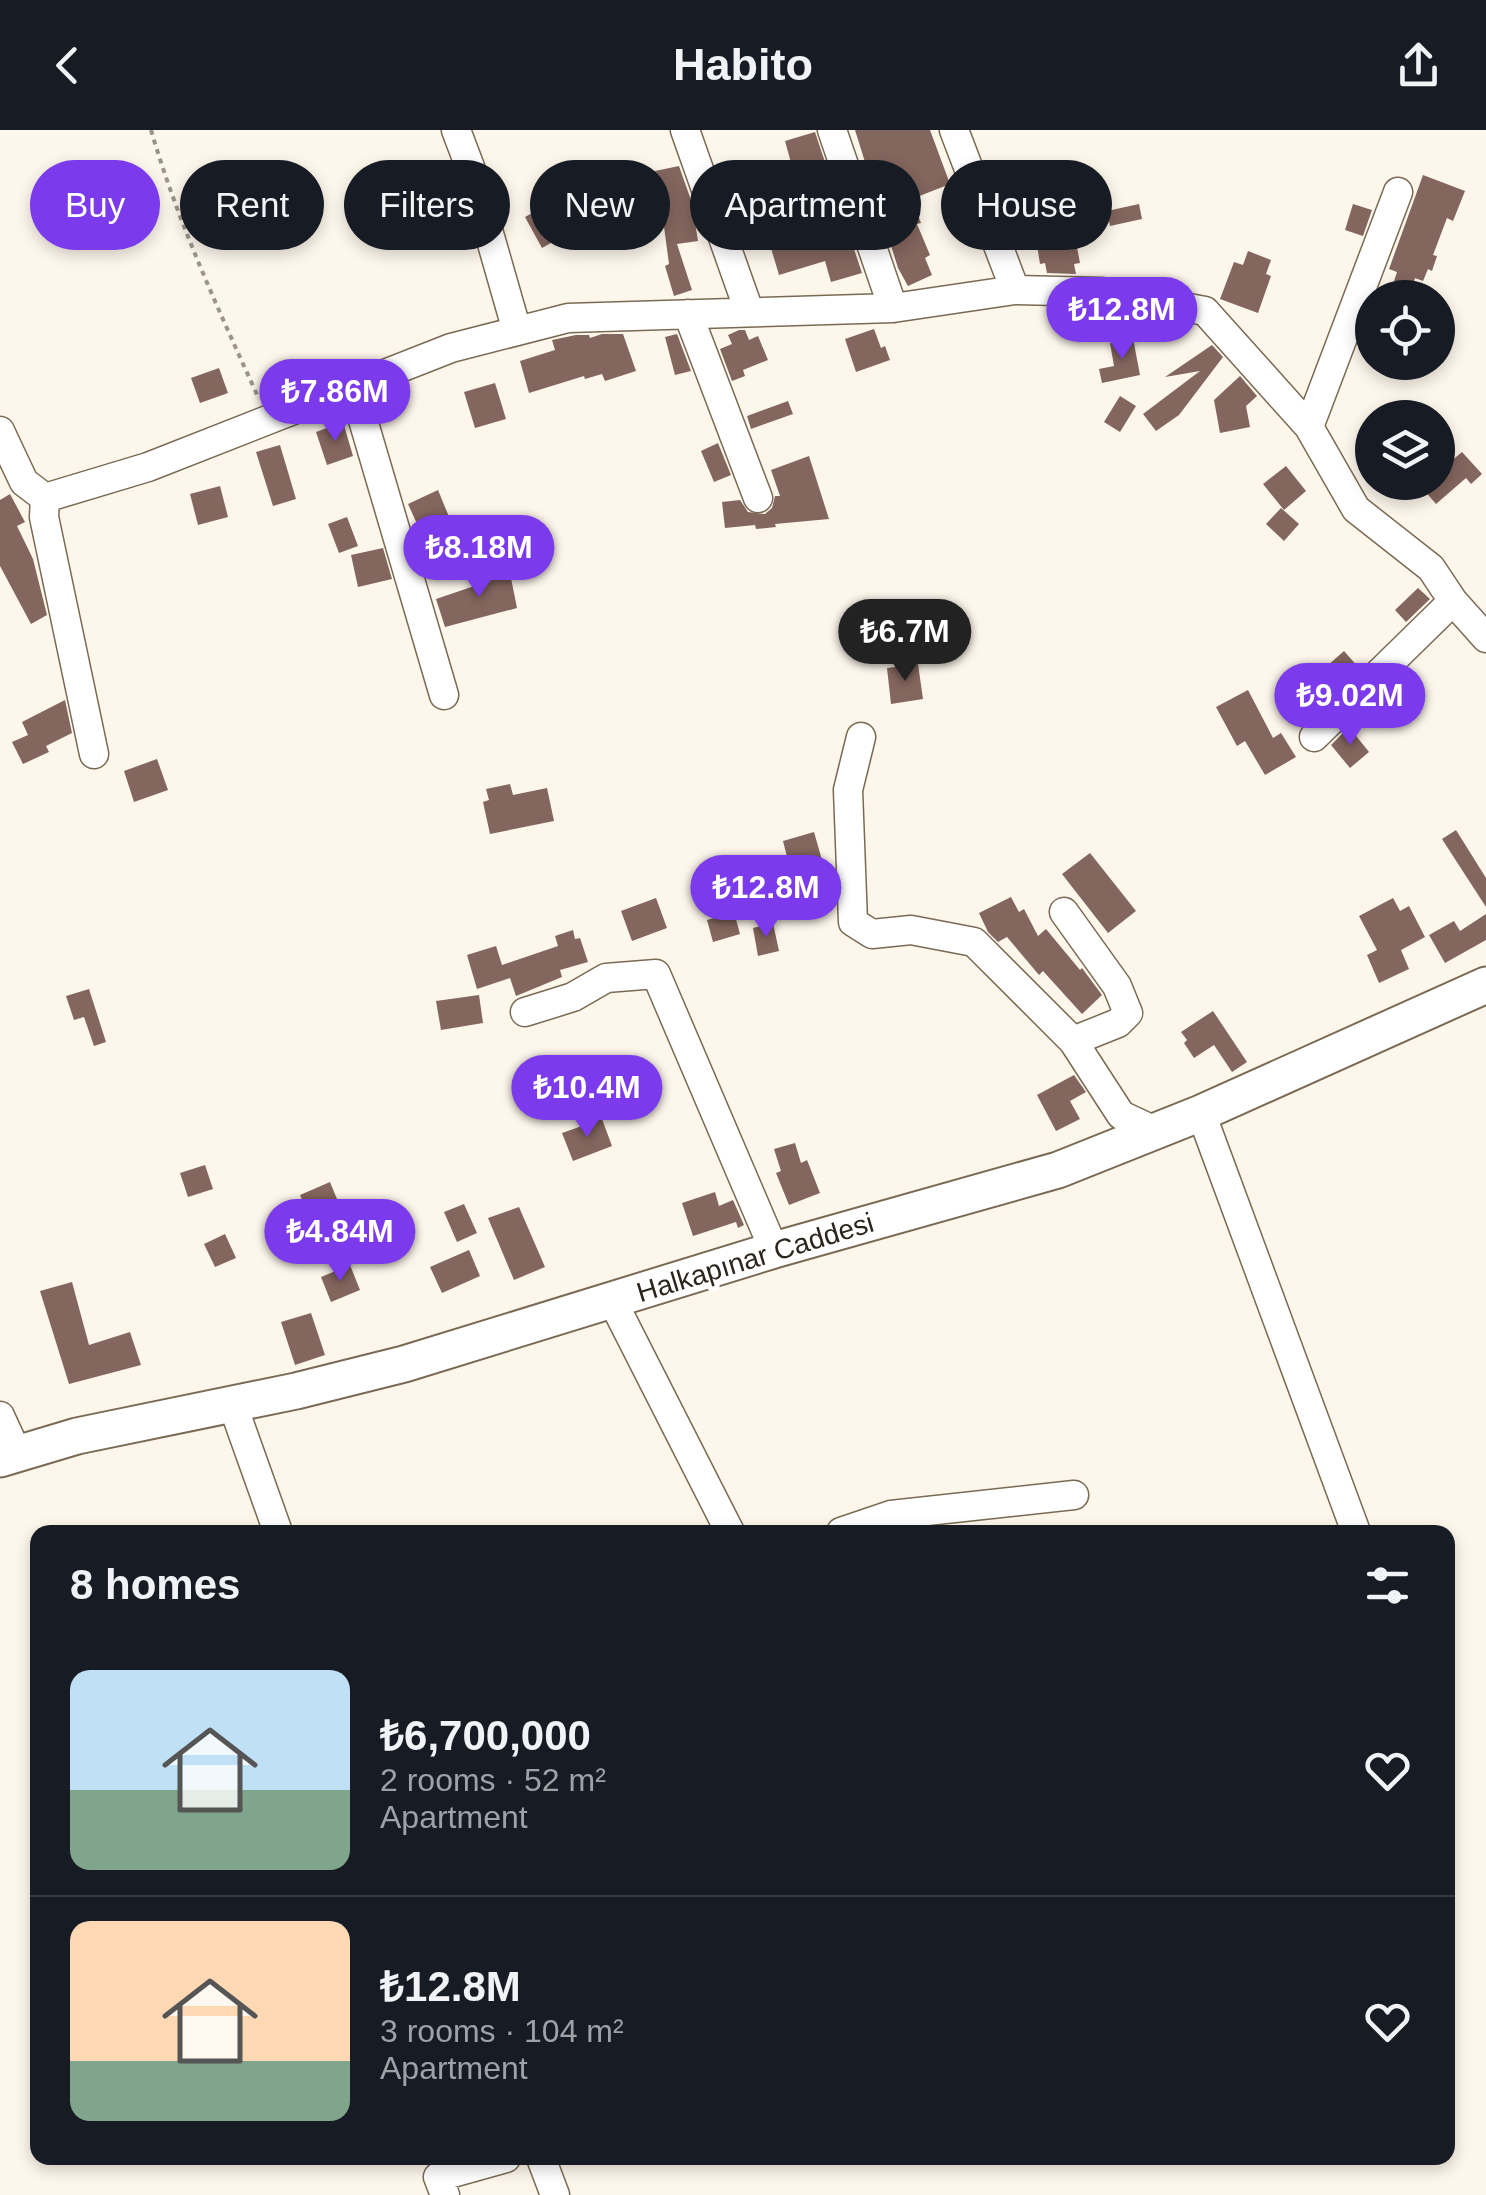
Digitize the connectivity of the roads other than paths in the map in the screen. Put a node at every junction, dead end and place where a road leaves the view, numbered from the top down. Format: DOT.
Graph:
graph roads {
  1 [pos="456,130"];
  2 [pos="685,130"];
  3 [pos="832,130"];
  4 [pos="954,130"];
  5 [pos="1398,192"];
  6 [pos="1014,290"];
  7 [pos="893,308"];
  8 [pos="749,312"];
  9 [pos="688,314"];
  10 [pos="517,330"];
  11 [pos="353,386"];
  12 [pos="1309,427"];
  13 [pos="0,431"];
  14 [pos="46,498"];
  15 [pos="758,498"];
  16 [pos="1453,601"];
  17 [pos="1486,638"];
  18 [pos="444,694"];
  19 [pos="860,737"];
  20 [pos="1314,737"];
  21 [pos="94,754"];
  22 [pos="1064,912"];
  23 [pos="1486,985"];
  24 [pos="525,1012"];
  25 [pos="1073,1041"];
  26 [pos="1201,1113"];
  27 [pos="1155,1132"];
  28 [pos="774,1250"];
  29 [pos="612,1300"];
  30 [pos="0,1416"];
  31 [pos="237,1418"];
  32 [pos="9,1456"];
  33 [pos="1074,1496"];
  34 [pos="275,1525"];
  35 [pos="726,1525"];
  36 [pos="862,1525"];
  37 [pos="1353,1525"];
  38 [pos="481,2165"];
  39 [pos="544,2165"];
  40 [pos="445,2195"];
  41 [pos="555,2195"];
  1 -- 10 [label="street"];
  2 -- 8 [label="street"];
  3 -- 7 [label="street"];
  4 -- 6 [label="street"];
  5 -- 12 [label="street"];
  6 -- 7 [label="street"];
  6 -- 12 [label="street"];
  7 -- 8 [label="street"];
  8 -- 9 [label="street"];
  9 -- 10 [label="street"];
  9 -- 15 [label="street"];
  10 -- 11 [label="street"];
  11 -- 14 [label="street"];
  11 -- 18 [label="street"];
  12 -- 16 [label="street"];
  13 -- 14 [label="street"];
  14 -- 21 [label="street"];
  16 -- 17 [label="street"];
  16 -- 20 [label="street"];
  19 -- 25 [label="street"];
  22 -- 25 [label="street"];
  23 -- 26 [label="main road, Halkapınar Caddesi"];
  24 -- 28 [label="street"];
  25 -- 27 [label="street"];
  26 -- 27 [label="main road, Halkapınar Caddesi"];
  26 -- 37 [label="street"];
  27 -- 28 [label="main road, Halkapınar Caddesi"];
  28 -- 29 [label="main road, Halkapınar Caddesi"];
  29 -- 32 [label="main road, Halkapınar Caddesi"];
  29 -- 35 [label="street"];
  30 -- 32 [label="street"];
  31 -- 34 [label="street"];
  33 -- 36 [label="street"];
  38 -- 40 [label="street"];
  39 -- 41 [label="street"];
}
